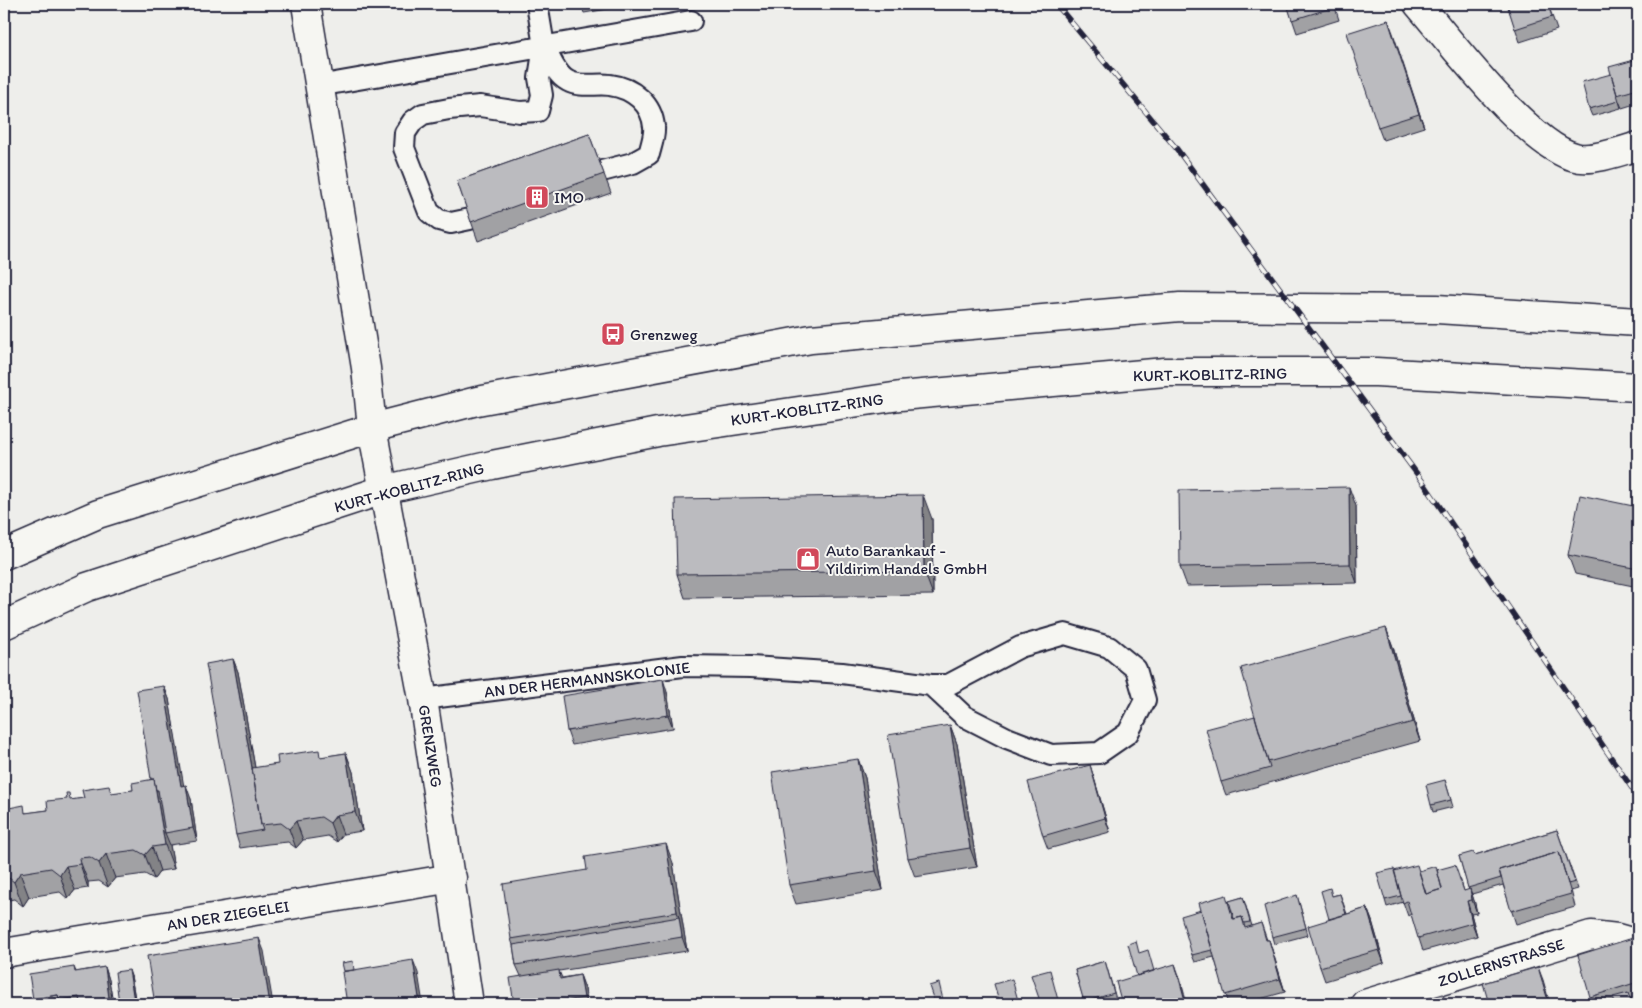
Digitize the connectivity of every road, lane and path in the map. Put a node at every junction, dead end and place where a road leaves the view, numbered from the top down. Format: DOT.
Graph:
graph roads {
  1 [pos="306,4"];
  2 [pos="537,4"];
  3 [pos="1418,4"];
  4 [pos="691,21"];
  5 [pos="544,46"];
  6 [pos="318,86"];
  7 [pos="1638,146"];
  8 [pos="602,171"];
  9 [pos="470,219"];
  10 [pos="1638,322"];
  11 [pos="1638,387"];
  12 [pos="372,428"];
  13 [pos="383,490"];
  14 [pos="4,555"];
  15 [pos="4,625"];
  16 [pos="930,685"];
  17 [pos="423,699"];
  18 [pos="452,878"];
  19 [pos="1638,944"];
  20 [pos="4,953"];
  21 [pos="469,1004"];
  22 [pos="1365,1004"];
  1 -- 6 [label="main road"];
  2 -- 5 [label="lane"];
  3 -- 7 [label="main road"];
  4 -- 5 [label="lane"];
  5 -- 6 [label="lane"];
  5 -- 8 [label="lane"];
  5 -- 9 [label="lane"];
  6 -- 12 [label="main road"];
  10 -- 12 [label="main road"];
  11 -- 13 [label="main road, KURT-KOBLITZ-RING"];
  12 -- 13 [label="main road, GRENZWEG"];
  12 -- 14 [label="main road"];
  13 -- 15 [label="main road, KURT-KOBLITZ-RING"];
  13 -- 17 [label="main road, GRENZWEG"];
  16 -- 16 [label="lane, AN DER HERMANNSKOLONIE"];
  16 -- 17 [label="lane, AN DER HERMANNSKOLONIE"];
  17 -- 18 [label="main road, GRENZWEG"];
  18 -- 20 [label="main road, AN DER ZIEGELEI"];
  18 -- 21 [label="main road, GRENZWEG"];
  19 -- 22 [label="main road, ZOLLERNSTRASSE"];
}
